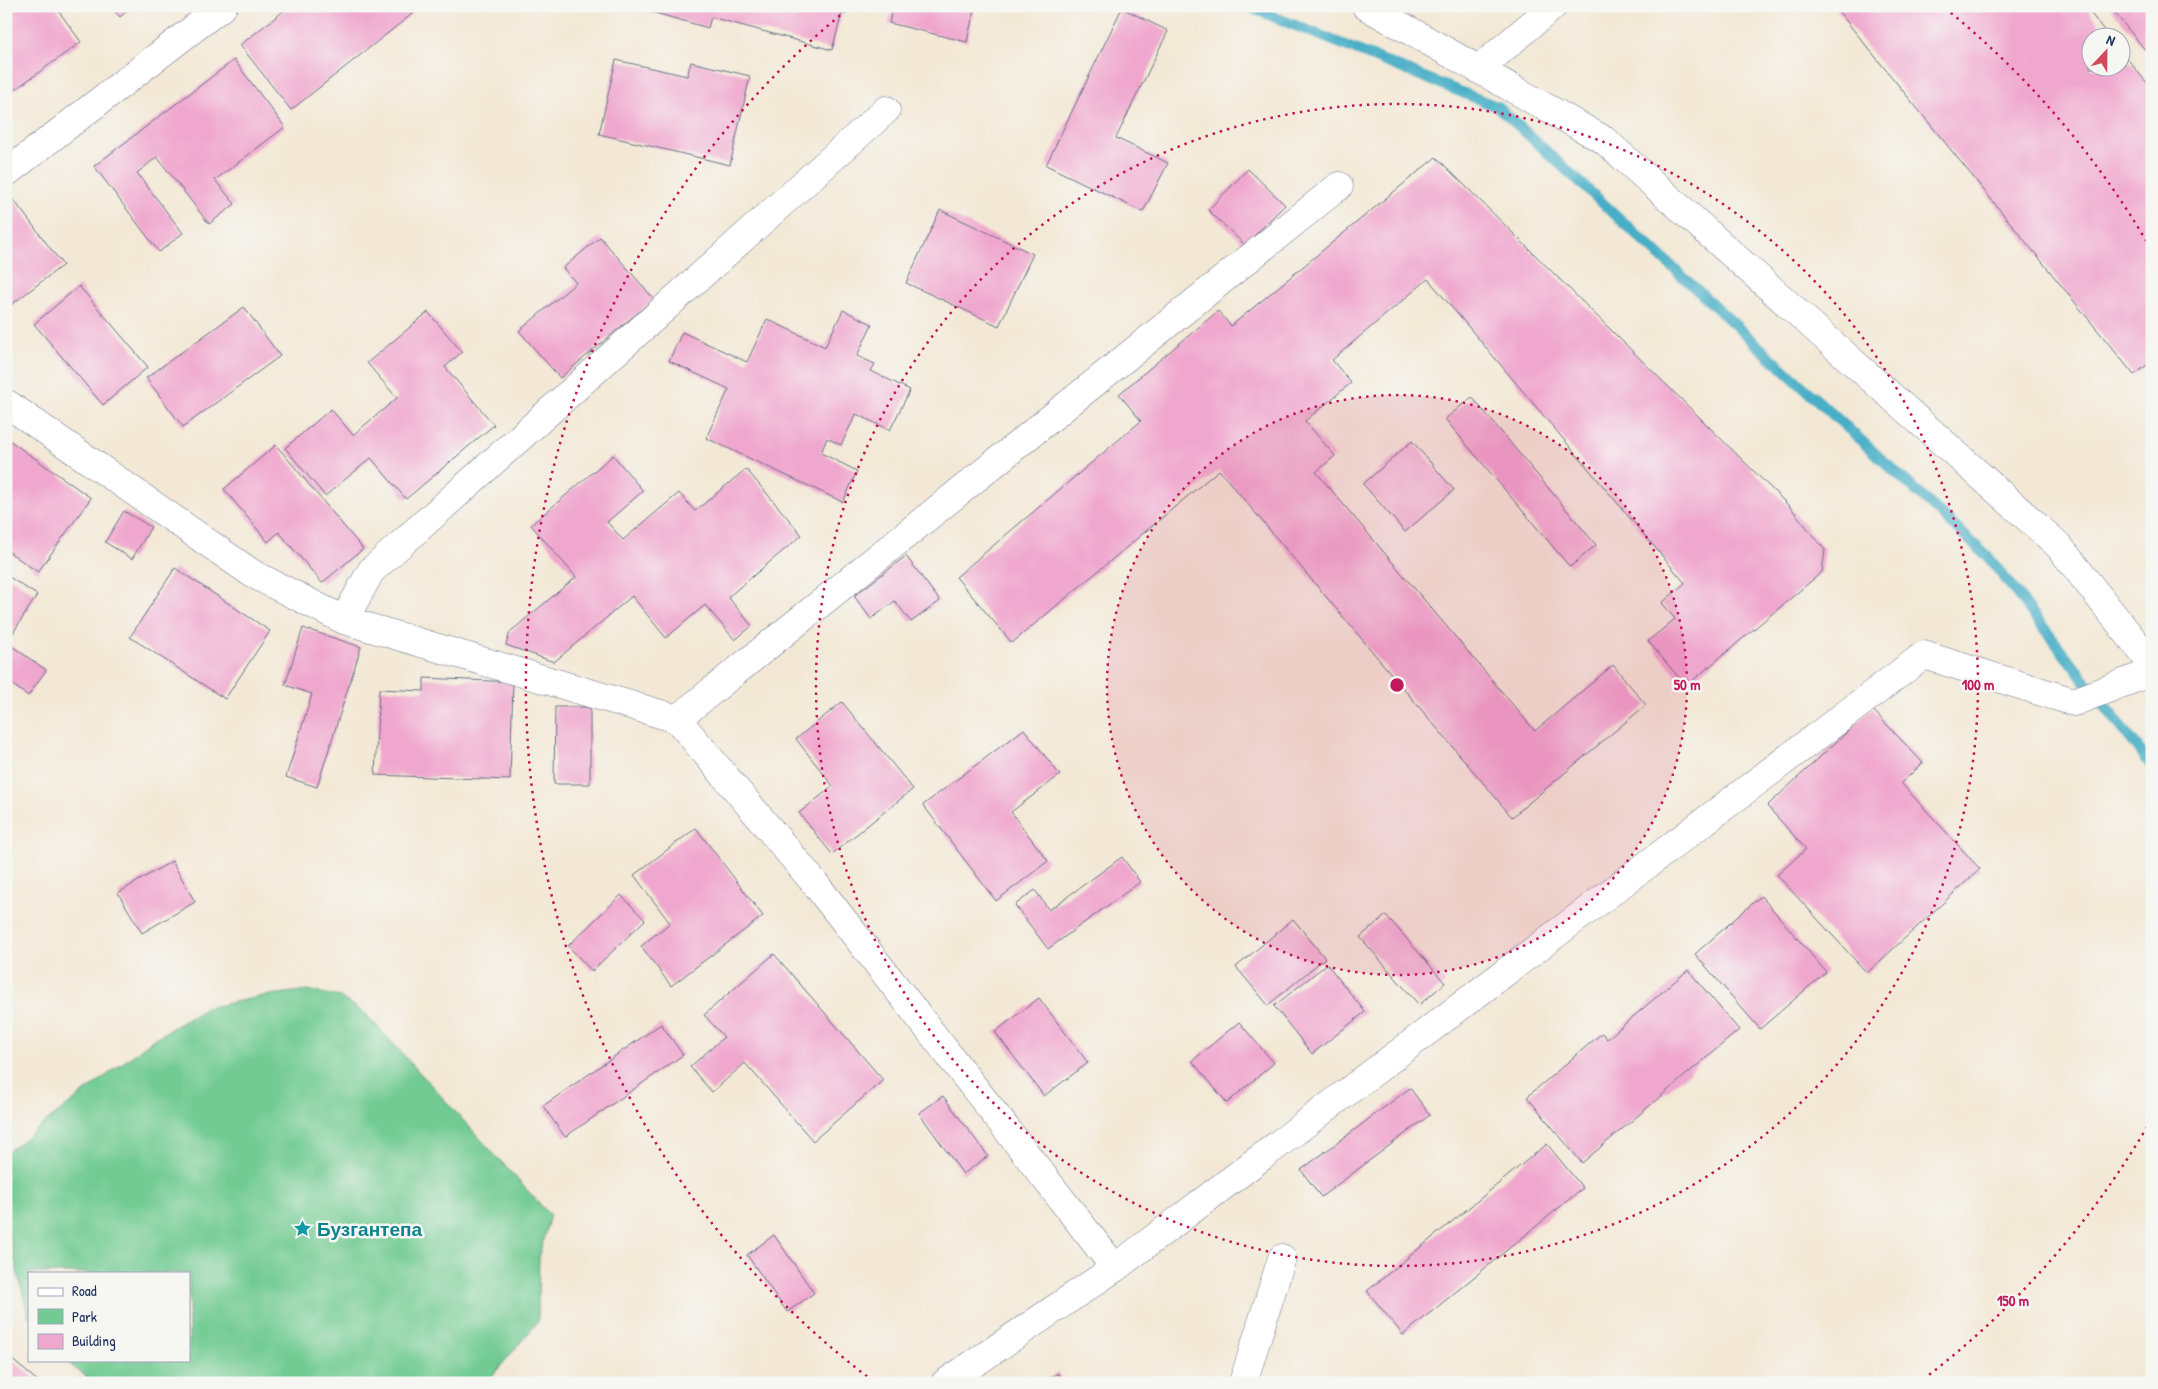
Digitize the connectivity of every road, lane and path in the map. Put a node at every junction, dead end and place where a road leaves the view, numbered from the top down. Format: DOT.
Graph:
graph roads {
  1 [pos="223,6"];
  2 [pos="1366,6"];
  3 [pos="1553,6"];
  4 [pos="1478,69"];
  5 [pos="886,110"];
  6 [pos="6,173"];
  7 [pos="1338,186"];
  8 [pos="6,403"];
  9 [pos="344,620"];
  10 [pos="2152,664"];
  11 [pos="2152,672"];
  12 [pos="677,718"];
  13 [pos="1282,1258"];
  14 [pos="1115,1268"];
  15 [pos="945,1383"];
  16 [pos="1243,1383"];
  1 -- 6 [label="street"];
  2 -- 4 [label="street"];
  3 -- 4 [label="street"];
  4 -- 10 [label="street"];
  5 -- 9 [label="street"];
  7 -- 12 [label="street"];
  8 -- 9 [label="street"];
  9 -- 12 [label="street"];
  11 -- 14 [label="street"];
  12 -- 14 [label="street"];
  13 -- 16 [label="street"];
  14 -- 15 [label="street"];
}
